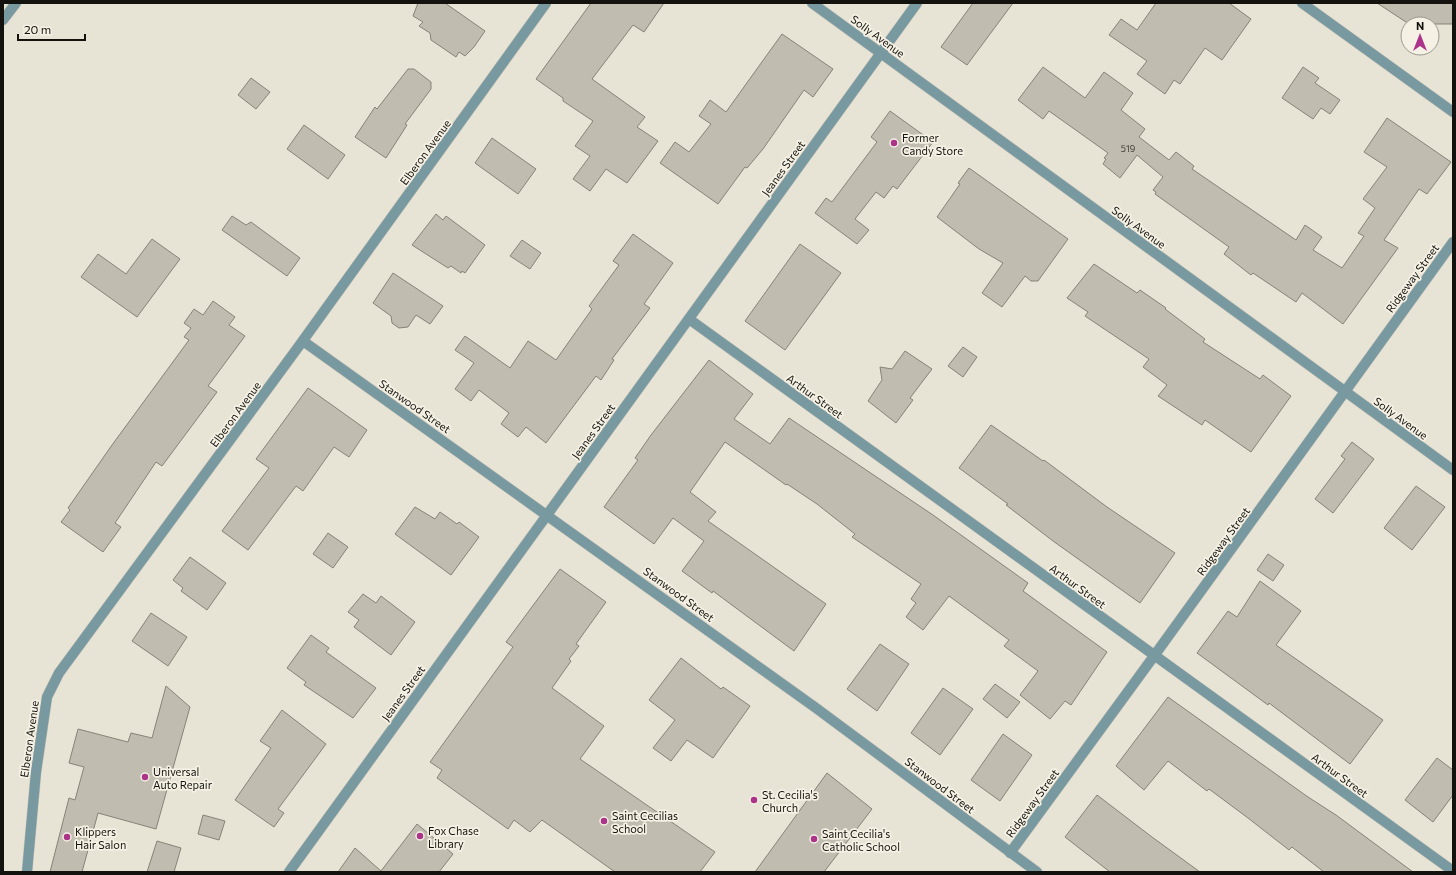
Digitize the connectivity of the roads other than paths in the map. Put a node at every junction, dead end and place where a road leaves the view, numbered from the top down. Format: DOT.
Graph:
graph roads {
  1 [pos="546,3"];
  2 [pos="812,3"];
  3 [pos="917,3"];
  4 [pos="1302,3"];
  5 [pos="15,4"];
  6 [pos="3,20"];
  7 [pos="881,53"];
  8 [pos="1453,112"];
  9 [pos="1453,242"];
  10 [pos="689,319"];
  11 [pos="303,341"];
  12 [pos="1345,392"];
  13 [pos="1453,470"];
  14 [pos="547,514"];
  15 [pos="1154,656"];
  16 [pos="1010,853"];
  17 [pos="1453,871"];
  18 [pos="27,872"];
  19 [pos="289,872"];
  20 [pos="1037,872"];
  1 -- 11 [label="street, Elberon Avenue"];
  2 -- 7 [label="street, Solly Avenue"];
  3 -- 7 [label="street, Jeanes Street"];
  4 -- 8 [label="street"];
  5 -- 6 [label="street"];
  7 -- 10 [label="street, Jeanes Street"];
  7 -- 12 [label="street, Solly Avenue"];
  9 -- 12 [label="street, Ridgeway Street"];
  10 -- 14 [label="street, Jeanes Street"];
  10 -- 15 [label="street, Arthur Street"];
  11 -- 14 [label="street, Stanwood Street"];
  11 -- 18 [label="street, Elberon Avenue"];
  12 -- 13 [label="street, Solly Avenue"];
  12 -- 15 [label="street, Ridgeway Street"];
  14 -- 16 [label="street, Stanwood Street"];
  14 -- 19 [label="street, Jeanes Street"];
  15 -- 16 [label="street, Ridgeway Street"];
  15 -- 17 [label="street, Arthur Street"];
  16 -- 20 [label="street, Stanwood Street"];
}
